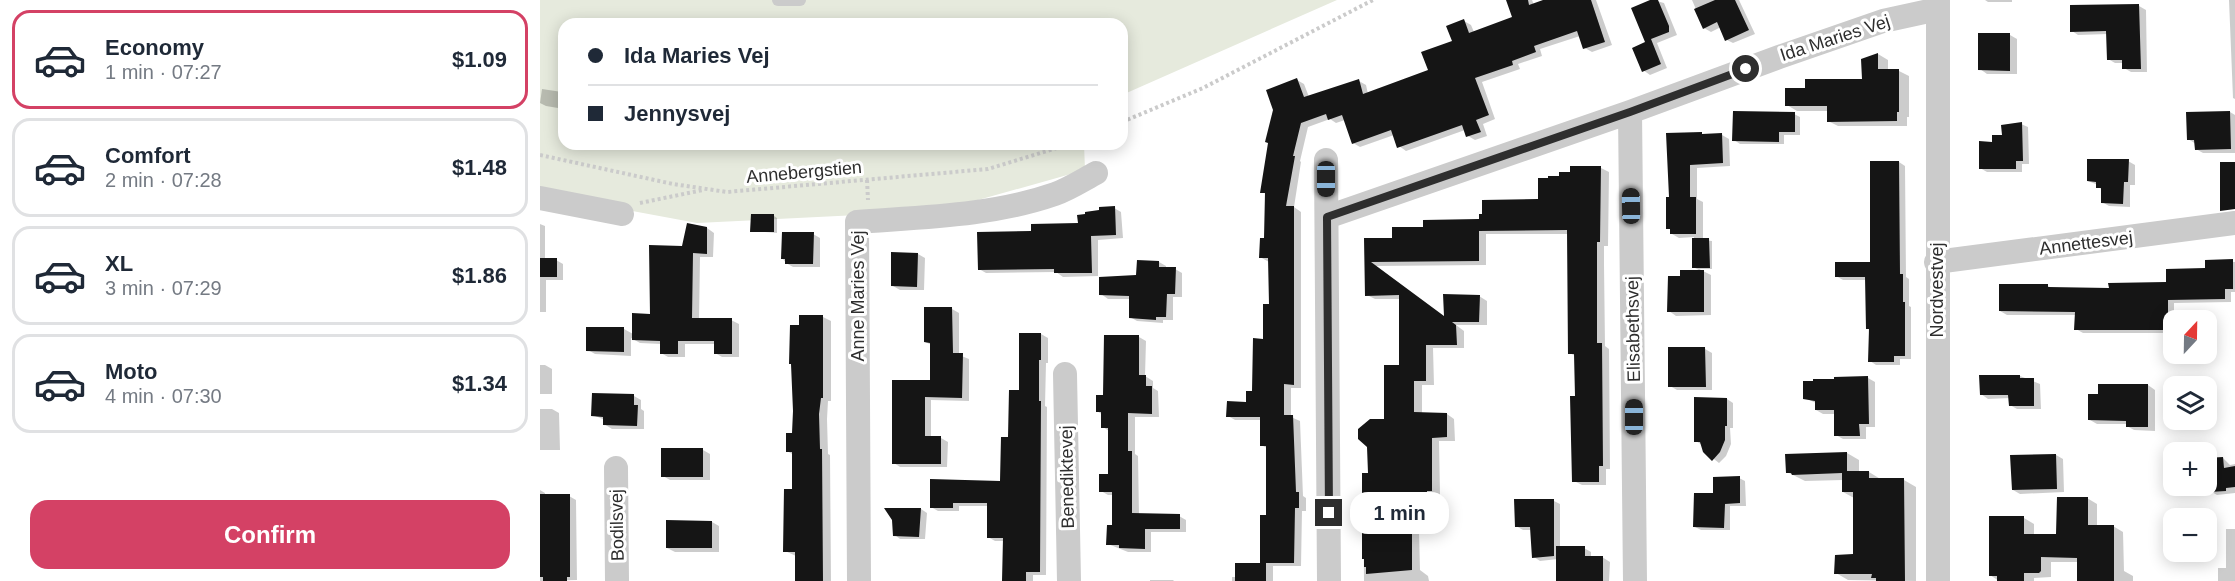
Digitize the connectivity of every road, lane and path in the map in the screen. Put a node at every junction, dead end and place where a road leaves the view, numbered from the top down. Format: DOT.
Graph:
graph roads {
  1 [pos="778,0"];
  2 [pos="800,0"];
  3 [pos="1373,0"];
  4 [pos="1938,5"];
  5 [pos="1630,112"];
  6 [pos="1128,119"];
  7 [pos="1050,150"];
  8 [pos="540,155"];
  9 [pos="1326,160"];
  10 [pos="1096,173"];
  11 [pos="706,189"];
  12 [pos="540,198"];
  13 [pos="612,212"];
  14 [pos="1327,217"];
  15 [pos="2235,223"];
  16 [pos="1936,262"];
  17 [pos="1065,374"];
  18 [pos="616,468"];
  19 [pos="617,581"];
  20 [pos="859,581"];
  21 [pos="1069,581"];
  22 [pos="1329,581"];
  23 [pos="1635,581"];
  24 [pos="1938,581"];
  1 -- 2 [label="lane"];
  3 -- 6 [label="path"];
  4 -- 5 [label="street, Ida Maries Vej"];
  4 -- 16 [label="street, Nordvestvej"];
  5 -- 14 [label="street, Ida Maries Vej"];
  5 -- 23 [label="street, Elisabethsvej"];
  7 -- 11 [label="path, Annebergstien"];
  8 -- 11 [label="path, Annebergstien"];
  9 -- 14 [label="street"];
  10 -- 20 [label="street, Anne Maries Vej"];
  11 -- 13 [label="path"];
  12 -- 13 [label="street"];
  14 -- 22 [label="street"];
  15 -- 16 [label="street, Annettesvej"];
  16 -- 24 [label="street, Nordvestvej"];
  17 -- 21 [label="street, Benediktevej"];
  18 -- 19 [label="street, Bodilsvej"];
}
